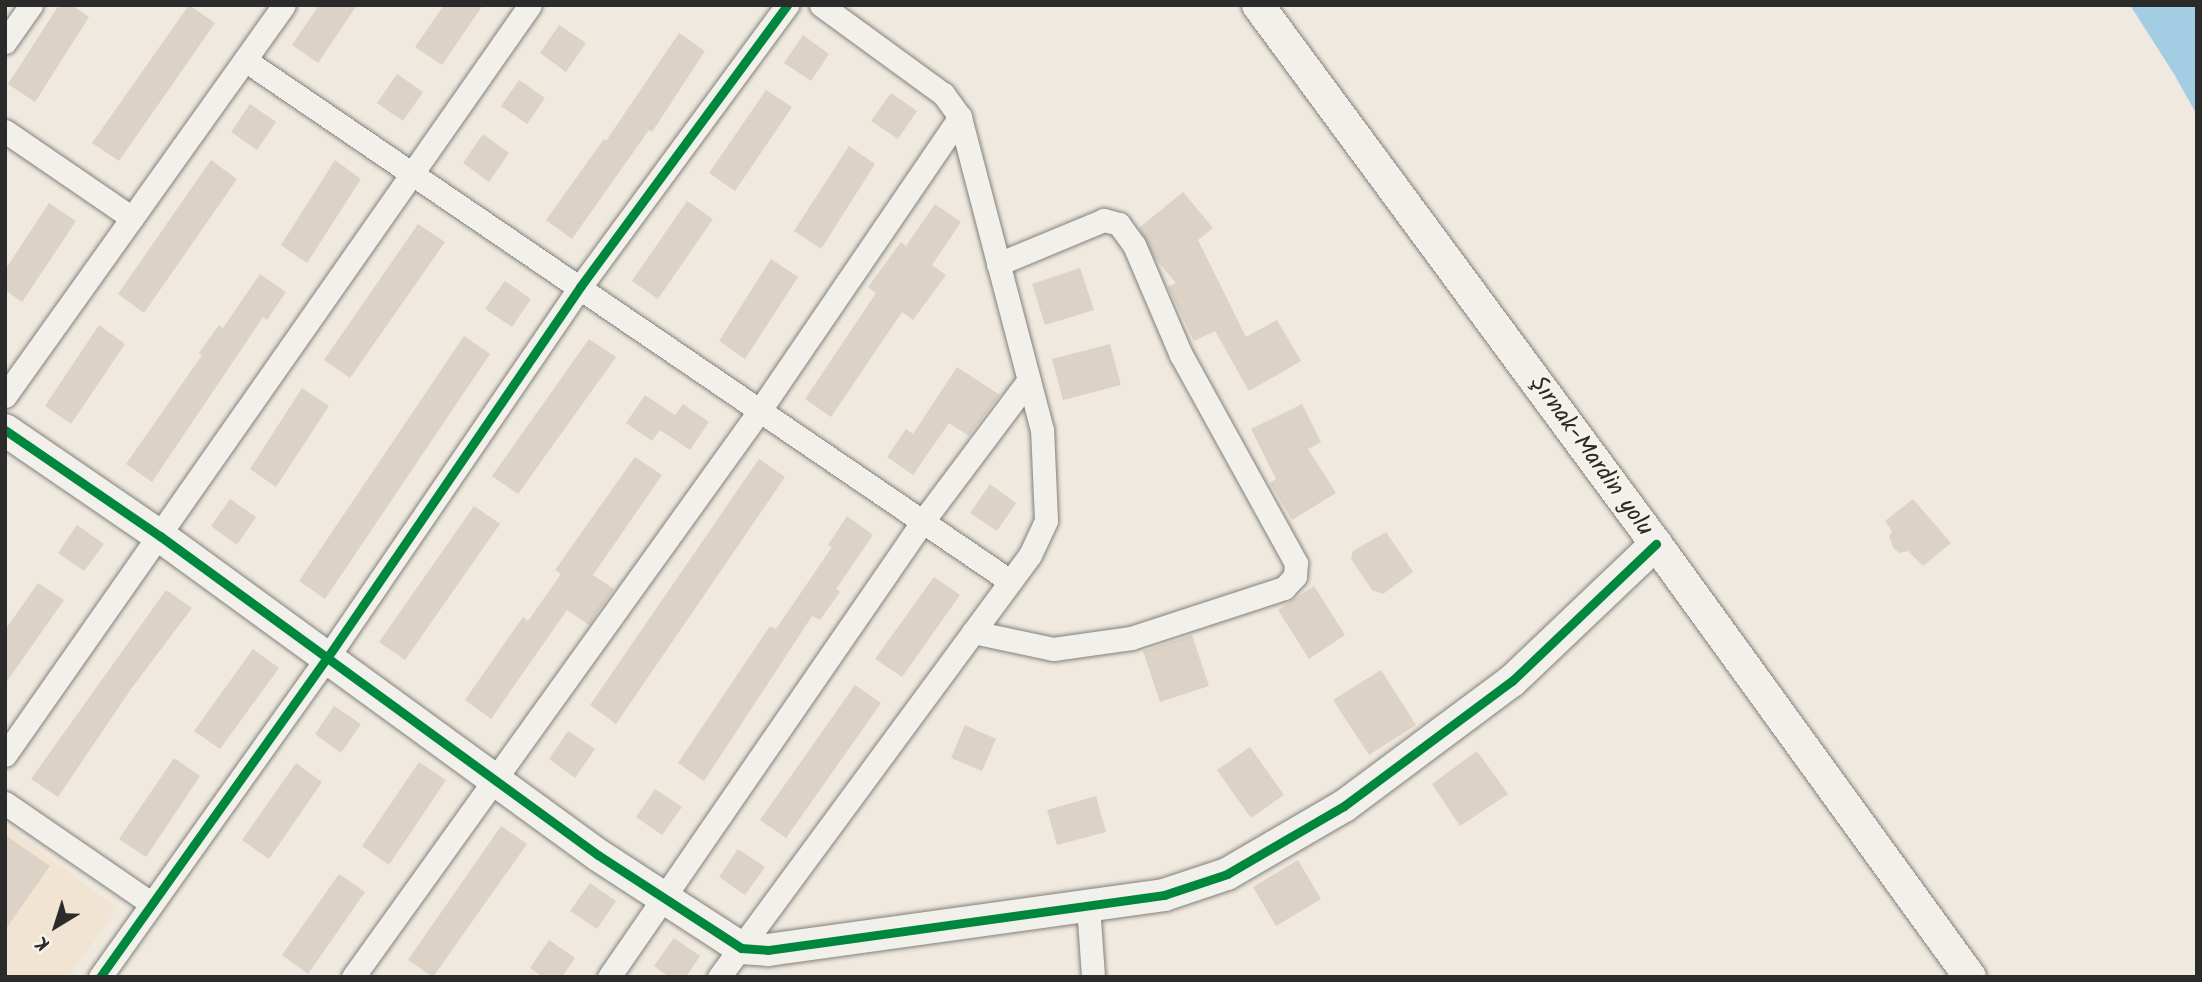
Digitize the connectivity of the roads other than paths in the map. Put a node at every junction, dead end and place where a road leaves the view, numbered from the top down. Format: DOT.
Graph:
graph roads {
  1 [pos="31,5"];
  2 [pos="284,5"];
  3 [pos="530,5"];
  4 [pos="787,5"];
  5 [pos="821,5"];
  6 [pos="1258,5"];
  7 [pos="5,42"];
  8 [pos="245,60"];
  9 [pos="960,117"];
  10 [pos="5,131"];
  11 [pos="412,173"];
  12 [pos="132,218"];
  13 [pos="998,264"];
  14 [pos="580,287"];
  15 [pos="1029,380"];
  16 [pos="5,396"];
  17 [pos="760,410"];
  18 [pos="5,430"];
  19 [pos="923,521"];
  20 [pos="160,536"];
  21 [pos="1656,544"];
  22 [pos="1010,581"];
  23 [pos="973,632"];
  24 [pos="327,658"];
  25 [pos="5,755"];
  26 [pos="493,778"];
  27 [pos="5,803"];
  28 [pos="662,896"];
  29 [pos="152,904"];
  30 [pos="1088,905"];
  31 [pos="741,948"];
  32 [pos="100,977"];
  33 [pos="353,977"];
  34 [pos="609,977"];
  35 [pos="719,977"];
  36 [pos="1093,977"];
  37 [pos="1970,977"];
  1 -- 7 [label="street"];
  2 -- 8 [label="street"];
  3 -- 11 [label="street"];
  4 -- 14 [label="street"];
  5 -- 9 [label="street"];
  6 -- 21 [label="street, Şırnak-Mardin yolu"];
  8 -- 11 [label="street"];
  8 -- 12 [label="street"];
  9 -- 13 [label="street"];
  9 -- 17 [label="street"];
  10 -- 12 [label="street"];
  11 -- 14 [label="street"];
  11 -- 20 [label="street"];
  12 -- 16 [label="street"];
  13 -- 15 [label="street"];
  13 -- 23 [label="street"];
  14 -- 17 [label="street"];
  14 -- 24 [label="street"];
  15 -- 19 [label="street"];
  15 -- 22 [label="street"];
  17 -- 19 [label="street"];
  17 -- 26 [label="street"];
  18 -- 20 [label="street"];
  19 -- 22 [label="street"];
  19 -- 28 [label="street"];
  20 -- 24 [label="street"];
  20 -- 25 [label="street"];
  21 -- 30 [label="street"];
  21 -- 37 [label="street, Şırnak-Mardin yolu"];
  22 -- 23 [label="street"];
  23 -- 31 [label="street"];
  24 -- 26 [label="street"];
  24 -- 29 [label="street"];
  26 -- 28 [label="street"];
  26 -- 33 [label="street"];
  27 -- 29 [label="street"];
  28 -- 31 [label="street"];
  28 -- 34 [label="street"];
  29 -- 32 [label="street"];
  30 -- 31 [label="street"];
  30 -- 36 [label="street"];
  31 -- 35 [label="street"];
}
